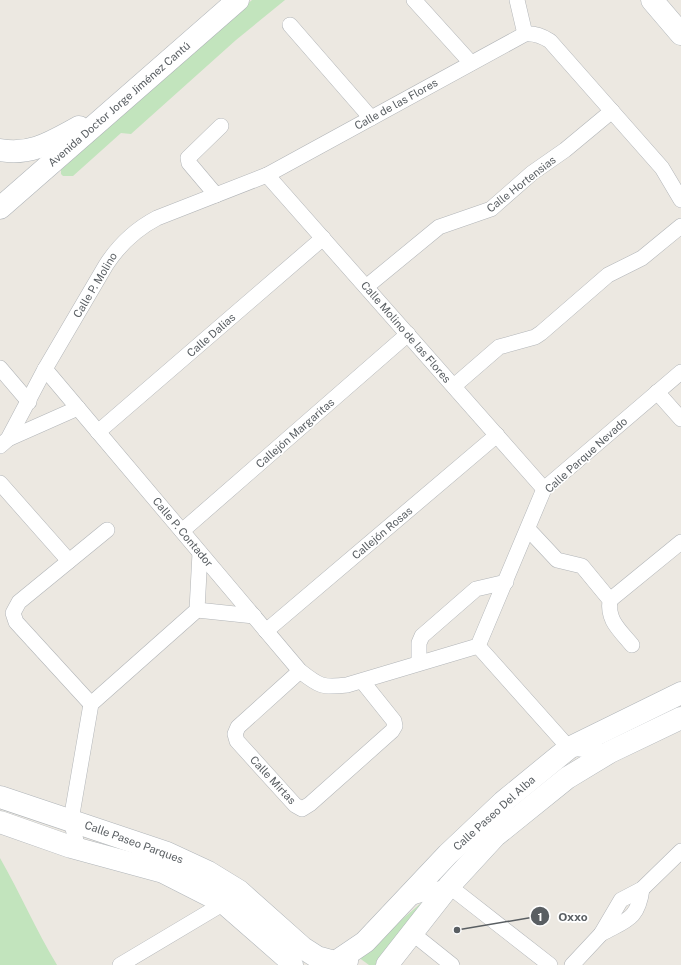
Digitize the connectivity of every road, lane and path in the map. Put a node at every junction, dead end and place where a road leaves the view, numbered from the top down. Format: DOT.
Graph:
graph roads {
  1 [pos="238,0"];
  2 [pos="414,0"];
  3 [pos="517,0"];
  4 [pos="652,0"];
  5 [pos="290,25"];
  6 [pos="525,34"];
  7 [pos="681,34"];
  8 [pos="471,63"];
  9 [pos="128,98"];
  10 [pos="612,111"];
  11 [pos="371,118"];
  12 [pos="221,126"];
  13 [pos="0,150"];
  14 [pos="267,175"];
  15 [pos="216,195"];
  16 [pos="681,200"];
  17 [pos="0,208"];
  18 [pos="681,226"];
  19 [pos="323,238"];
  20 [pos="366,287"];
  21 [pos="408,334"];
  22 [pos="0,368"];
  23 [pos="45,369"];
  24 [pos="681,372"];
  25 [pos="454,386"];
  26 [pos="657,392"];
  27 [pos="29,402"];
  28 [pos="78,408"];
  29 [pos="681,420"];
  30 [pos="98,432"];
  31 [pos="497,435"];
  32 [pos="4,442"];
  33 [pos="0,482"];
  34 [pos="544,489"];
  35 [pos="528,529"];
  36 [pos="107,530"];
  37 [pos="182,531"];
  38 [pos="681,542"];
  39 [pos="200,553"];
  40 [pos="69,561"];
  41 [pos="506,582"];
  42 [pos="610,600"];
  43 [pos="197,610"];
  44 [pos="254,616"];
  45 [pos="266,631"];
  46 [pos="632,645"];
  47 [pos="478,646"];
  48 [pos="419,663"];
  49 [pos="300,671"];
  50 [pos="362,681"];
  51 [pos="681,693"];
  52 [pos="91,704"];
  53 [pos="681,718"];
  54 [pos="569,748"];
  55 [pos="610,752"];
  56 [pos="567,778"];
  57 [pos="0,797"];
  58 [pos="71,820"];
  59 [pos="0,822"];
  60 [pos="47,839"];
  61 [pos="78,849"];
  62 [pos="448,854"];
  63 [pos="680,854"];
  64 [pos="449,886"];
  65 [pos="406,899"];
  66 [pos="224,903"];
  67 [pos="412,933"];
  68 [pos="333,963"];
  69 [pos="120,965"];
  70 [pos="292,965"];
  71 [pos="356,965"];
  72 [pos="387,965"];
  73 [pos="452,965"];
  74 [pos="550,965"];
  75 [pos="572,965"];
  1 -- 9 [label="street, Avenida Doctor Jorge Jiménez Cantú"];
  2 -- 8 [label="street"];
  3 -- 6 [label="street"];
  4 -- 7 [label="street"];
  5 -- 11 [label="street"];
  6 -- 8 [label="street, Calle de las Flores"];
  6 -- 10 [label="street"];
  8 -- 11 [label="street, Calle de las Flores"];
  9 -- 13 [label="street"];
  9 -- 17 [label="street, Avenida Doctor Jorge Jiménez Cantú"];
  10 -- 16 [label="street"];
  10 -- 20 [label="street, Calle Hortensias"];
  11 -- 14 [label="street, Calle de las Flores"];
  12 -- 15 [label="street"];
  14 -- 15 [label="street, Calle P. Molino"];
  14 -- 19 [label="street, Calle Molino de las Flores"];
  15 -- 23 [label="street, Calle P. Molino"];
  18 -- 25 [label="street"];
  19 -- 20 [label="street, Calle Molino de las Flores"];
  19 -- 30 [label="street, Calle Dalias"];
  20 -- 21 [label="street, Calle Molino de las Flores"];
  21 -- 25 [label="street, Calle Molino de las Flores"];
  21 -- 37 [label="street, Callejón Margaritas"];
  22 -- 27 [label="street"];
  23 -- 27 [label="street, Calle P. Molino"];
  23 -- 28 [label="street, Calle P. Contador"];
  24 -- 26 [label="street, Calle Parque Nevado"];
  25 -- 31 [label="street, Calle Molino de las Flores"];
  26 -- 29 [label="street"];
  26 -- 34 [label="street, Calle Parque Nevado"];
  27 -- 32 [label="street, Calle P. Molino"];
  28 -- 30 [label="street, Calle P. Contador"];
  28 -- 32 [label="street"];
  30 -- 37 [label="street, Calle P. Contador"];
  31 -- 34 [label="street, Calle Molino de las Flores"];
  31 -- 45 [label="street, Callejón Rosas"];
  33 -- 40 [label="street"];
  34 -- 35 [label="street, Calle Parque Nevado"];
  35 -- 41 [label="street, Calle Parque Nevado"];
  35 -- 42 [label="street"];
  36 -- 40 [label="street"];
  37 -- 39 [label="street, Calle P. Contador"];
  38 -- 42 [label="street"];
  39 -- 43 [label="street"];
  39 -- 44 [label="street, Calle P. Contador"];
  40 -- 52 [label="street"];
  41 -- 47 [label="street, Calle Parque Nevado"];
  41 -- 48 [label="street"];
  42 -- 46 [label="street"];
  43 -- 44 [label="street"];
  43 -- 52 [label="street"];
  44 -- 45 [label="street, Calle P. Contador"];
  45 -- 49 [label="street, Calle P. Contador"];
  47 -- 48 [label="street"];
  47 -- 54 [label="street"];
  48 -- 50 [label="street"];
  49 -- 50 [label="street, Calle P. Contador"];
  49 -- 50 [label="street, Calle Mirtas"];
  51 -- 54 [label="street, Calle Paseo Del Alba"];
  52 -- 58 [label="street"];
  53 -- 55 [label="street, Calle Paseo Del Alba"];
  54 -- 55 [label="street"];
  54 -- 56 [label="street"];
  54 -- 62 [label="street, Calle Paseo Del Alba"];
  55 -- 56 [label="street, Calle Paseo Del Alba"];
  56 -- 64 [label="street, Calle Paseo Del Alba"];
  57 -- 58 [label="street, Calle Paseo Parques"];
  58 -- 60 [label="street"];
  58 -- 61 [label="street"];
  58 -- 68 [label="street, Calle Paseo Parques"];
  59 -- 60 [label="street, Calle Paseo Parques"];
  60 -- 61 [label="street, Calle Paseo Parques"];
  61 -- 66 [label="street, Calle Paseo Parques"];
  62 -- 64 [label="street"];
  62 -- 65 [label="street, Calle Paseo Del Alba"];
  63 -- 75 [label="street"];
  64 -- 65 [label="street"];
  64 -- 67 [label="street, Calle Paseo Del Alba"];
  64 -- 74 [label="street"];
  65 -- 68 [label="street, Calle Paseo Del Alba"];
  66 -- 69 [label="street"];
  66 -- 70 [label="street, Calle Paseo Parques"];
  67 -- 72 [label="street, Calle Paseo Del Alba"];
  67 -- 73 [label="street"];
  68 -- 71 [label="street, Calle Paseo Parques"];
}
